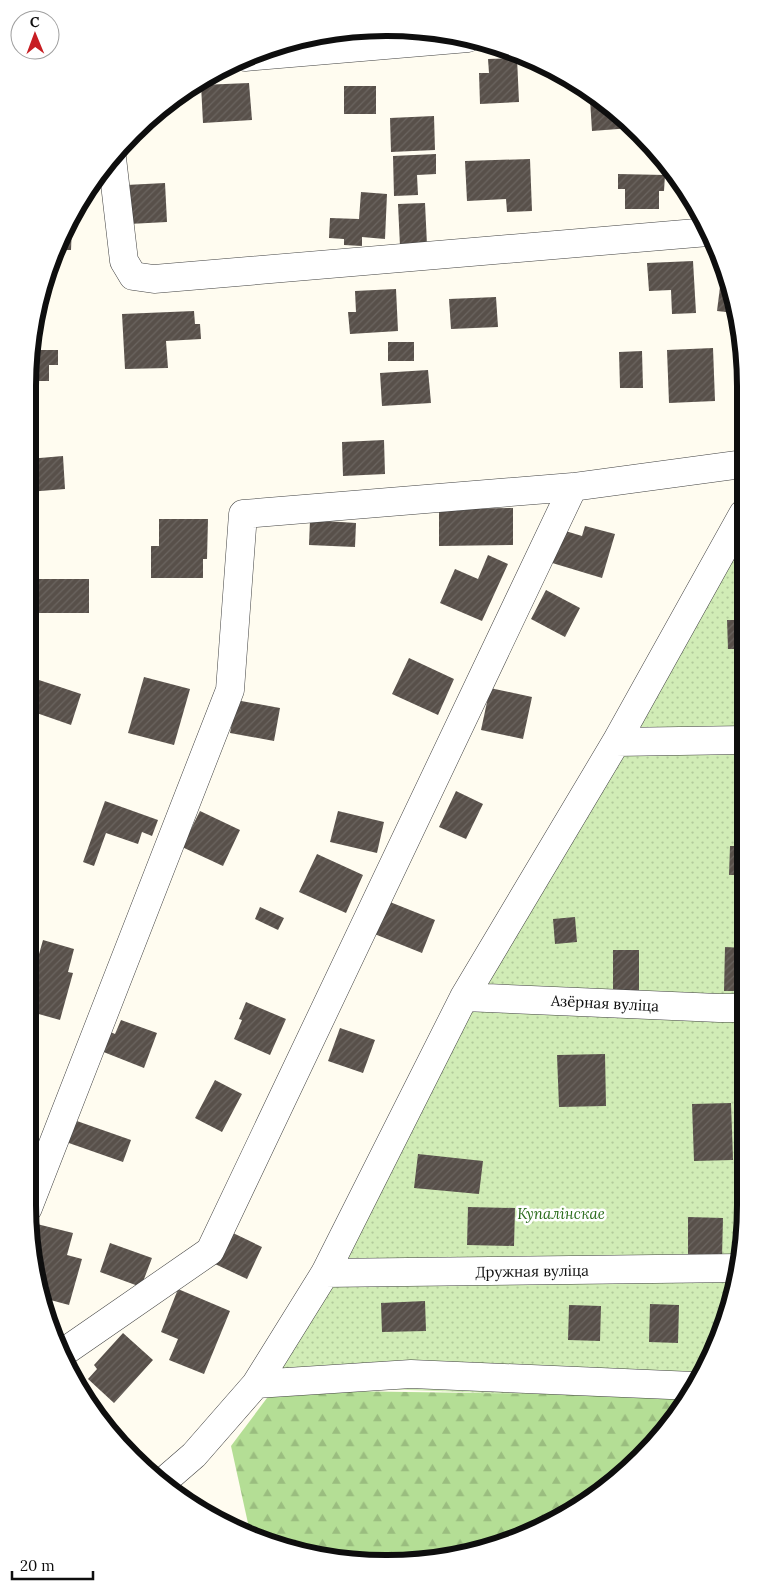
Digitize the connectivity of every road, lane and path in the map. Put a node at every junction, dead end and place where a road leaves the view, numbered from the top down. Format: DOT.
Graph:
graph roads {
  1 [pos="440,40"];
  2 [pos="276,54"];
  3 [pos="113,168"];
  4 [pos="701,233"];
  5 [pos="737,465"];
  6 [pos="573,488"];
  7 [pos="737,525"];
  8 [pos="737,740"];
  9 [pos="616,742"];
  10 [pos="464,997"];
  11 [pos="737,1008"];
  12 [pos="36,1187"];
  13 [pos="731,1268"];
  14 [pos="325,1273"];
  15 [pos="68,1349"];
  16 [pos="256,1384"];
  17 [pos="686,1386"];
  18 [pos="168,1478"];
  1 -- 2 [label="street"];
  3 -- 4 [label="street"];
  5 -- 6 [label="street"];
  6 -- 12 [label="street"];
  6 -- 15 [label="street"];
  7 -- 9 [label="street"];
  8 -- 9 [label="street"];
  9 -- 10 [label="street"];
  10 -- 11 [label="street, Азёрная вуліца"];
  10 -- 14 [label="street"];
  13 -- 14 [label="street, Дружная вуліца"];
  14 -- 16 [label="street"];
  16 -- 17 [label="street"];
  16 -- 18 [label="street"];
}
